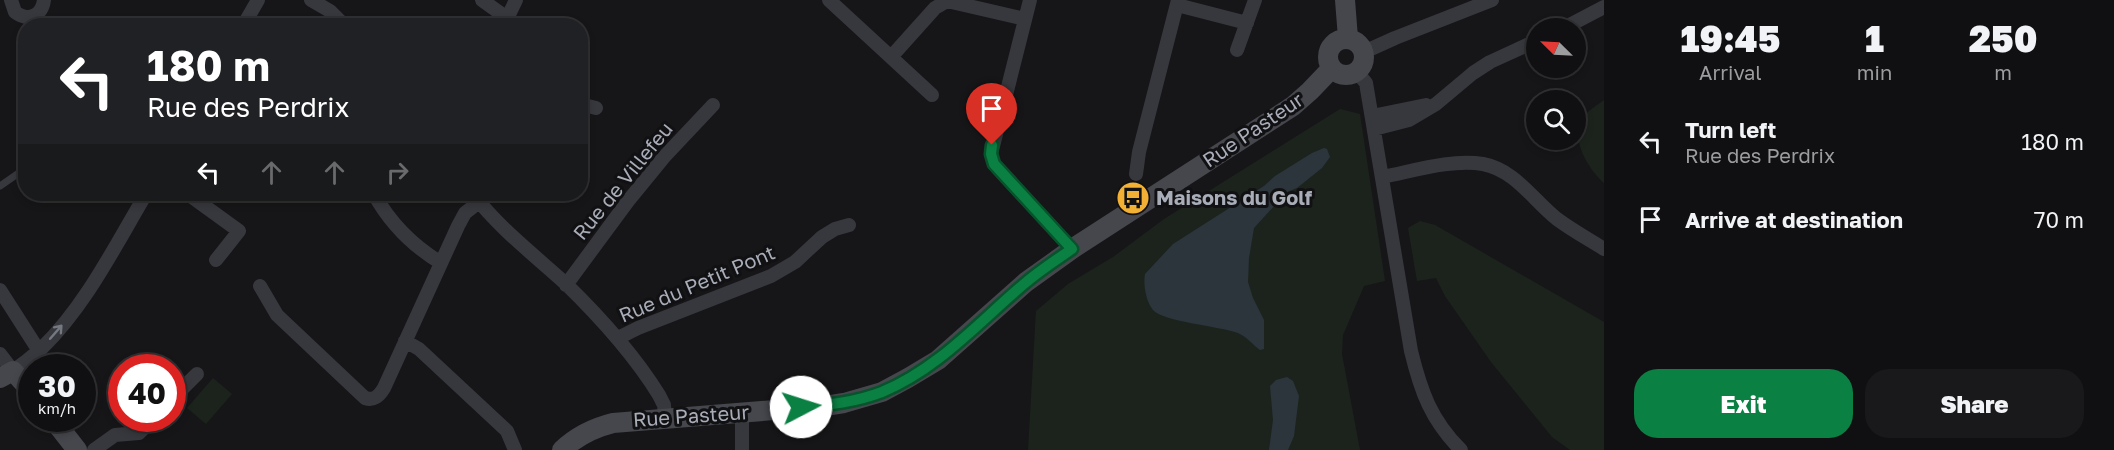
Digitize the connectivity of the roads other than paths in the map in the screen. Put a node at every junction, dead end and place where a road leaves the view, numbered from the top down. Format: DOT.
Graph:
graph roads {
  1 [pos="44,0"];
  2 [pos="258,0"];
  3 [pos="311,0"];
  4 [pos="482,0"];
  5 [pos="516,0"];
  6 [pos="830,0"];
  7 [pos="1030,0"];
  8 [pos="1255,0"];
  9 [pos="1345,0"];
  10 [pos="1491,0"];
  11 [pos="1177,2"];
  12 [pos="8,6"];
  13 [pos="1604,7"];
  14 [pos="26,18"];
  15 [pos="37,18"];
  16 [pos="248,18"];
  17 [pos="337,18"];
  18 [pos="502,18"];
  19 [pos="508,18"];
  20 [pos="1583,18"];
  21 [pos="1025,19"];
  22 [pos="1247,23"];
  23 [pos="1347,38"];
  24 [pos="1526,46"];
  25 [pos="1237,50"];
  26 [pos="1364,52"];
  27 [pos="891,57"];
  28 [pos="1332,68"];
  29 [pos="1357,72"];
  30 [pos="932,94"];
  31 [pos="713,105"];
  32 [pos="588,106"];
  33 [pos="596,108"];
  34 [pos="1373,123"];
  35 [pos="18,174"];
  36 [pos="1136,174"];
  37 [pos="1382,177"];
  38 [pos="0,186"];
  39 [pos="142,201"];
  40 [pos="198,201"];
  41 [pos="379,201"];
  42 [pos="474,201"];
  43 [pos="479,201"];
  44 [pos="849,225"];
  45 [pos="1072,249"];
  46 [pos="1604,249"];
  47 [pos="216,260"];
  48 [pos="441,263"];
  49 [pos="566,285"];
  50 [pos="260,286"];
  51 [pos="0,290"];
  52 [pos="618,338"];
  53 [pos="405,341"];
  54 [pos="39,351"];
  55 [pos="0,354"];
  56 [pos="197,374"];
  57 [pos="7,375"];
  58 [pos="186,385"];
  59 [pos="742,412"];
  60 [pos="665,417"];
  61 [pos="63,432"];
  62 [pos="140,432"];
  63 [pos="77,450"];
  64 [pos="94,450"];
  65 [pos="515,450"];
  66 [pos="562,450"];
  67 [pos="742,450"];
  68 [pos="1461,450"];
  1 -- 15 [label="street"];
  2 -- 16 [label="street"];
  3 -- 17 [label="street"];
  4 -- 18 [label="street"];
  5 -- 19 [label="street"];
  6 -- 27 [label="street"];
  7 -- 21 [label="street"];
  8 -- 22 [label="street"];
  9 -- 23 [label="street"];
  10 -- 26 [label="street"];
  11 -- 22 [label="street"];
  11 -- 36 [label="street"];
  12 -- 14 [label="street"];
  13 -- 20 [label="street"];
  21 -- 27 [label="street"];
  21 -- 45 [label="street"];
  22 -- 25 [label="street"];
  23 -- 26 [label="street"];
  23 -- 28 [label="street"];
  24 -- 34 [label="street"];
  26 -- 29 [label="street"];
  27 -- 30 [label="street"];
  28 -- 29 [label="street"];
  28 -- 45 [label="street, Rue Pasteur"];
  29 -- 34 [label="street"];
  31 -- 49 [label="street, Rue de Villefeu"];
  32 -- 33 [label="street"];
  34 -- 37 [label="street"];
  35 -- 38 [label="lane"];
  37 -- 46 [label="street"];
  37 -- 68 [label="street"];
  54 -- 39 [label="street, one-way"];
  40 -- 47 [label="street"];
  41 -- 48 [label="street"];
  42 -- 48 [label="street"];
  43 -- 49 [label="street"];
  44 -- 52 [label="street, Rue du Petit Pont"];
  45 -- 59 [label="street, Rue Pasteur"];
  48 -- 53 [label="street"];
  49 -- 52 [label="street"];
  50 -- 53 [label="street"];
  51 -- 54 [label="street"];
  52 -- 60 [label="street"];
  53 -- 65 [label="street"];
  54 -- 57 [label="street"];
  55 -- 57 [label="street"];
  56 -- 58 [label="street"];
  59 -- 60 [label="street, Rue Pasteur"];
  59 -- 67 [label="street"];
  60 -- 66 [label="street, Rue Pasteur"];
  61 -- 63 [label="street"];
  62 -- 64 [label="street"];
}
